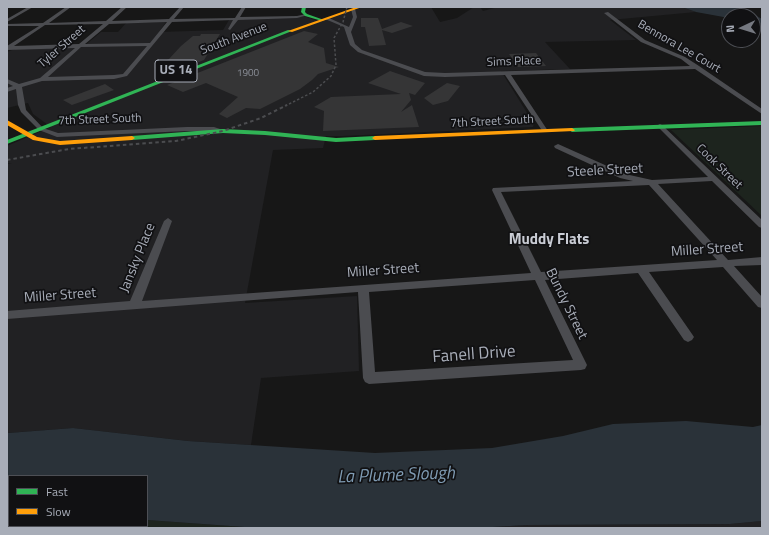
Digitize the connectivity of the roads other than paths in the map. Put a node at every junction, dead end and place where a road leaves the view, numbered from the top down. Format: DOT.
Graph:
graph roads {
  1 [pos="31,7"];
  2 [pos="69,7"];
  3 [pos="125,7"];
  4 [pos="182,7"];
  5 [pos="244,7"];
  6 [pos="355,8"];
  7 [pos="304,10"];
  8 [pos="606,14"];
  9 [pos="237,19"];
  10 [pos="321,19"];
  11 [pos="7,21"];
  12 [pos="170,21"];
  13 [pos="106,23"];
  14 [pos="7,25"];
  15 [pos="43,25"];
  16 [pos="230,29"];
  17 [pos="348,30"];
  18 [pos="151,44"];
  19 [pos="81,46"];
  20 [pos="8,48"];
  21 [pos="697,67"];
  22 [pos="507,73"];
  23 [pos="42,79"];
  24 [pos="7,81"];
  25 [pos="19,87"];
  26 [pos="7,90"];
  27 [pos="762,112"];
  28 [pos="7,122"];
  29 [pos="762,124"];
  30 [pos="39,126"];
  31 [pos="660,126"];
  32 [pos="545,131"];
  33 [pos="23,132"];
  34 [pos="224,132"];
  35 [pos="7,135"];
  36 [pos="7,142"];
  37 [pos="558,146"];
  38 [pos="714,179"];
  39 [pos="651,182"];
  40 [pos="496,190"];
  41 [pos="168,221"];
  42 [pos="762,225"];
  43 [pos="762,261"];
  44 [pos="726,264"];
  45 [pos="641,269"];
  46 [pos="537,276"];
  47 [pos="363,288"];
  48 [pos="762,304"];
  49 [pos="134,306"];
  50 [pos="7,315"];
  51 [pos="688,337"];
  52 [pos="581,365"];
  1 -- 11 [label="street"];
  2 -- 15 [label="street"];
  3 -- 13 [label="street, Tyler Street"];
  4 -- 12 [label="street"];
  5 -- 9 [label="street"];
  6 -- 10 [label="main road, South Avenue / US 14"];
  6 -- 17 [label="street"];
  7 -- 9 [label="street"];
  7 -- 10 [label="main road"];
  8 -- 21 [label="street, Bennora Lee Court"];
  9 -- 12 [label="street"];
  9 -- 16 [label="street"];
  10 -- 17 [label="street"];
  10 -- 30 [label="main road, South Avenue / US 14"];
  12 -- 13 [label="street"];
  12 -- 18 [label="street"];
  13 -- 15 [label="street"];
  13 -- 19 [label="street, Tyler Street"];
  14 -- 15 [label="street"];
  15 -- 20 [label="street"];
  17 -- 22 [label="street, Sims Place"];
  18 -- 19 [label="street"];
  18 -- 23 [label="street"];
  19 -- 20 [label="street"];
  19 -- 23 [label="street, Tyler Street"];
  21 -- 22 [label="street, Sims Place"];
  21 -- 27 [label="street, Bennora Lee Court"];
  22 -- 32 [label="street"];
  23 -- 25 [label="street, Tyler Street"];
  24 -- 25 [label="street"];
  25 -- 26 [label="street, Tyler Street"];
  25 -- 30 [label="street, 7th Street South"];
  28 -- 33 [label="main road, 7th Street South"];
  29 -- 31 [label="main road, 7th Street South"];
  30 -- 33 [label="main road, South Avenue / US 14"];
  30 -- 34 [label="street, 7th Street South"];
  31 -- 32 [label="main road, 7th Street South"];
  31 -- 38 [label="street, Cook Street"];
  32 -- 34 [label="main road, 7th Street South"];
  33 -- 34 [label="main road, 7th Street South"];
  33 -- 35 [label="main road, South Avenue / US 14"];
  33 -- 36 [label="main road, South Avenue / US 14"];
  37 -- 39 [label="street"];
  38 -- 39 [label="street, Steele Street"];
  38 -- 42 [label="street, Cook Street"];
  39 -- 40 [label="street, Steele Street"];
  39 -- 44 [label="street"];
  40 -- 46 [label="street, Bundy Street"];
  41 -- 49 [label="street, Jansky Place"];
  43 -- 44 [label="street, Miller Street"];
  44 -- 45 [label="street, Miller Street"];
  44 -- 48 [label="street"];
  45 -- 46 [label="street, Miller Street"];
  45 -- 51 [label="street"];
  46 -- 47 [label="street, Miller Street"];
  46 -- 52 [label="street, Bundy Street"];
  47 -- 49 [label="street, Miller Street"];
  47 -- 52 [label="street, Fanell Drive"];
  49 -- 50 [label="street, Miller Street"];
}
